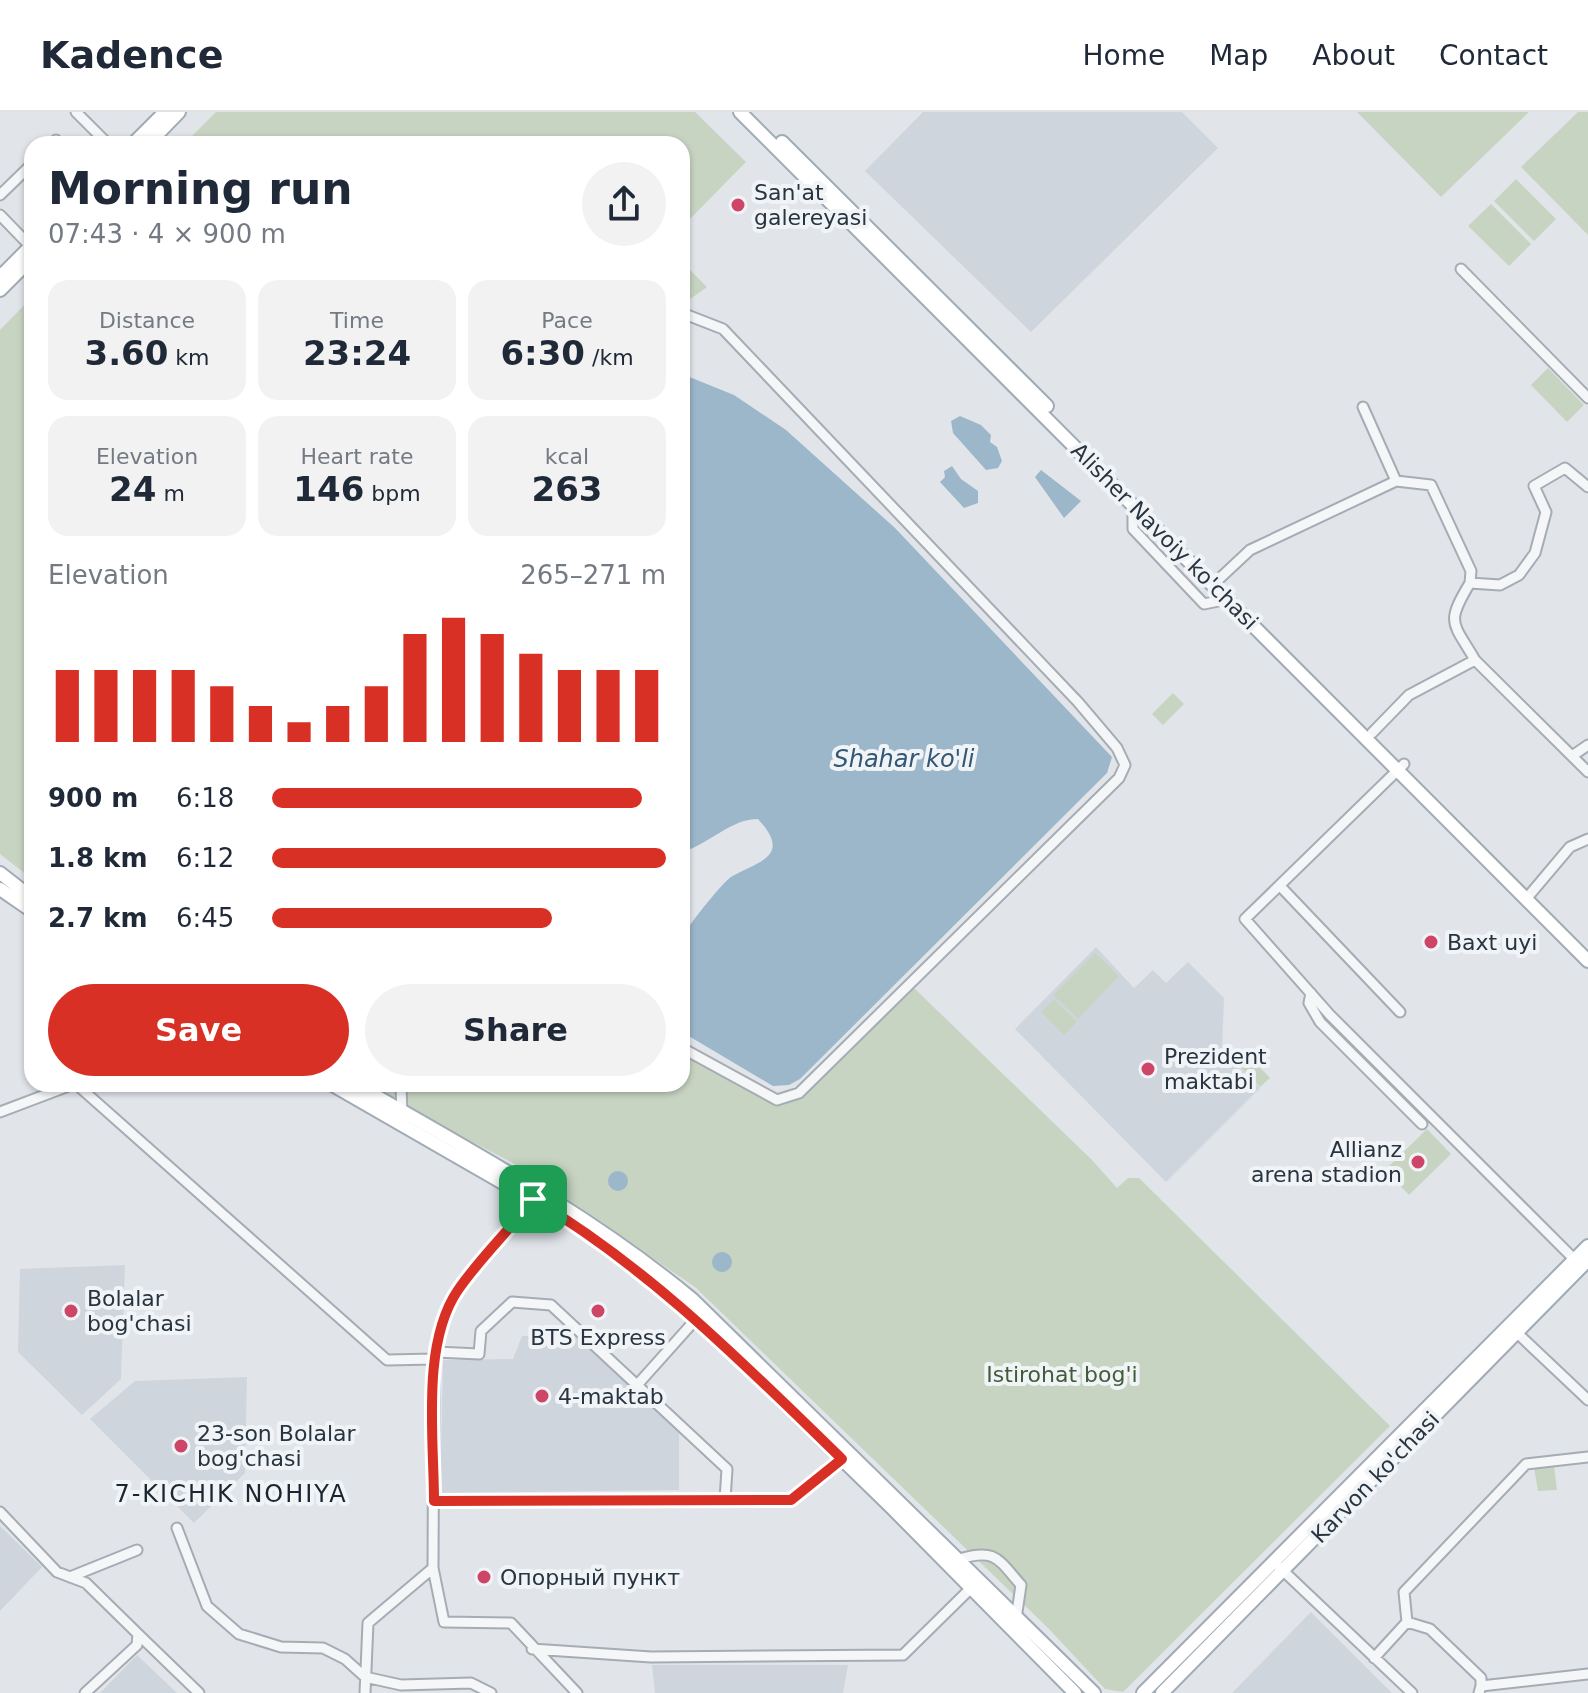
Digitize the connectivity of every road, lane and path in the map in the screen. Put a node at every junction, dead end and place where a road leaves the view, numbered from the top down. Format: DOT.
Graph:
graph roads {
  1 [pos="76,112"];
  2 [pos="165,112"];
  3 [pos="179,112"];
  4 [pos="740,112"];
  5 [pos="751,112"];
  6 [pos="100,136"];
  7 [pos="141,136"];
  8 [pos="156,136"];
  9 [pos="24,172"];
  10 [pos="828,194"];
  11 [pos="0,195"];
  12 [pos="0,215"];
  13 [pos="24,240"];
  14 [pos="24,256"];
  15 [pos="24,259"];
  16 [pos="1461,269"];
  17 [pos="0,277"];
  18 [pos="0,290"];
  19 [pos="690,316"];
  20 [pos="1588,398"];
  21 [pos="1363,407"];
  22 [pos="1106,472"];
  23 [pos="1396,481"];
  24 [pos="1587,485"];
  25 [pos="1139,510"];
  26 [pos="1470,583"];
  27 [pos="1223,589"];
  28 [pos="1475,660"];
  29 [pos="1372,733"];
  30 [pos="1588,745"];
  31 [pos="1572,756"];
  32 [pos="1401,767"];
  33 [pos="1588,772"];
  34 [pos="1588,839"];
  35 [pos="0,873"];
  36 [pos="1281,887"];
  37 [pos="0,889"];
  38 [pos="24,892"];
  39 [pos="1528,896"];
  40 [pos="24,906"];
  41 [pos="1588,950"];
  42 [pos="1588,961"];
  43 [pos="1311,993"];
  44 [pos="1400,1012"];
  45 [pos="690,1052"];
  46 [pos="54,1092"];
  47 [pos="84,1092"];
  48 [pos="348,1092"];
  49 [pos="366,1092"];
  50 [pos="401,1092"];
  51 [pos="0,1112"];
  52 [pos="402,1117"];
  53 [pos="1422,1124"];
  54 [pos="536,1195"];
  55 [pos="1588,1246"];
  56 [pos="1581,1262"];
  57 [pos="697,1318"];
  58 [pos="1513,1329"];
  59 [pos="435,1355"];
  60 [pos="638,1384"];
  61 [pos="1588,1400"];
  62 [pos="1588,1457"];
  63 [pos="842,1459"];
  64 [pos="725,1500"];
  65 [pos="434,1501"];
  66 [pos="0,1512"];
  67 [pos="177,1528"];
  68 [pos="137,1550"];
  69 [pos="959,1559"];
  70 [pos="1279,1567"];
  71 [pos="433,1568"];
  72 [pos="70,1577"];
  73 [pos="971,1588"];
  74 [pos="1017,1616"];
  75 [pos="1407,1622"];
  76 [pos="1011,1629"];
  77 [pos="138,1634"];
  78 [pos="532,1649"];
  79 [pos="1374,1658"];
  80 [pos="1588,1674"];
  81 [pos="365,1677"];
  82 [pos="1480,1690"];
  83 [pos="85,1693"];
  84 [pos="199,1693"];
  85 [pos="365,1693"];
  86 [pos="491,1693"];
  87 [pos="577,1693"];
  88 [pos="1075,1693"];
  89 [pos="1094,1693"];
  90 [pos="1143,1693"];
  91 [pos="1162,1693"];
  92 [pos="1412,1693"];
  1 -- 6 [label="street"];
  2 -- 7 [label="main road"];
  3 -- 8 [label="main road"];
  4 -- 10 [label="main road, Alisher Navoiy ko'chasi"];
  5 -- 10 [label="main road, Alisher Navoiy ko'chasi"];
  9 -- 11 [label="street"];
  10 -- 22 [label="main road, Alisher Navoiy ko'chasi"];
  12 -- 13 [label="street"];
  14 -- 17 [label="main road"];
  15 -- 18 [label="main road"];
  16 -- 20 [label="street"];
  19 -- 45 [label="street"];
  21 -- 23 [label="street"];
  22 -- 25 [label="main road, Alisher Navoiy ko'chasi"];
  22 -- 27 [label="main road, Alisher Navoiy ko'chasi"];
  23 -- 26 [label="street"];
  23 -- 27 [label="street"];
  24 -- 26 [label="street"];
  25 -- 27 [label="main road, Alisher Navoiy ko'chasi"];
  25 -- 27 [label="street"];
  26 -- 28 [label="street"];
  27 -- 29 [label="main road, Alisher Navoiy ko'chasi"];
  27 -- 32 [label="main road, Alisher Navoiy ko'chasi"];
  28 -- 29 [label="street"];
  28 -- 31 [label="street"];
  29 -- 32 [label="main road, Alisher Navoiy ko'chasi"];
  30 -- 31 [label="street"];
  31 -- 33 [label="street"];
  32 -- 36 [label="street"];
  32 -- 39 [label="main road, Alisher Navoiy ko'chasi"];
  34 -- 39 [label="street"];
  35 -- 38 [label="main road"];
  36 -- 43 [label="street"];
  36 -- 44 [label="street"];
  37 -- 40 [label="main road"];
  39 -- 41 [label="main road, Alisher Navoiy ko'chasi"];
  39 -- 42 [label="main road, Alisher Navoiy ko'chasi"];
  43 -- 53 [label="street"];
  43 -- 56 [label="street"];
  46 -- 51 [label="street"];
  47 -- 59 [label="street"];
  48 -- 52 [label="main road"];
  49 -- 52 [label="main road"];
  50 -- 52 [label="street"];
  52 -- 54 [label="main road"];
  54 -- 57 [label="main road"];
  54 -- 59 [label="street"];
  54 -- 69 [label="main road"];
  55 -- 56 [label="main road, Karvon ko'chasi"];
  56 -- 58 [label="main road, Karvon ko'chasi"];
  57 -- 60 [label="street"];
  57 -- 63 [label="main road"];
  58 -- 61 [label="street"];
  58 -- 70 [label="main road, Karvon ko'chasi"];
  59 -- 60 [label="street"];
  59 -- 65 [label="street"];
  60 -- 64 [label="street"];
  62 -- 75 [label="street"];
  63 -- 64 [label="street"];
  63 -- 73 [label="main road"];
  64 -- 65 [label="street"];
  65 -- 71 [label="street"];
  66 -- 72 [label="street"];
  67 -- 81 [label="street"];
  68 -- 72 [label="street"];
  69 -- 74 [label="main road"];
  69 -- 74 [label="street"];
  70 -- 79 [label="street"];
  70 -- 90 [label="main road"];
  70 -- 91 [label="main road, Karvon ko'chasi"];
  71 -- 78 [label="street"];
  71 -- 81 [label="street"];
  72 -- 77 [label="street"];
  73 -- 76 [label="main road"];
  73 -- 78 [label="street"];
  74 -- 76 [label="street"];
  74 -- 89 [label="main road"];
  75 -- 79 [label="street"];
  75 -- 82 [label="street"];
  76 -- 88 [label="main road"];
  77 -- 83 [label="street"];
  77 -- 84 [label="street"];
  78 -- 87 [label="street"];
  79 -- 92 [label="street"];
  80 -- 82 [label="street"];
  81 -- 85 [label="street"];
  81 -- 86 [label="street"];
}
